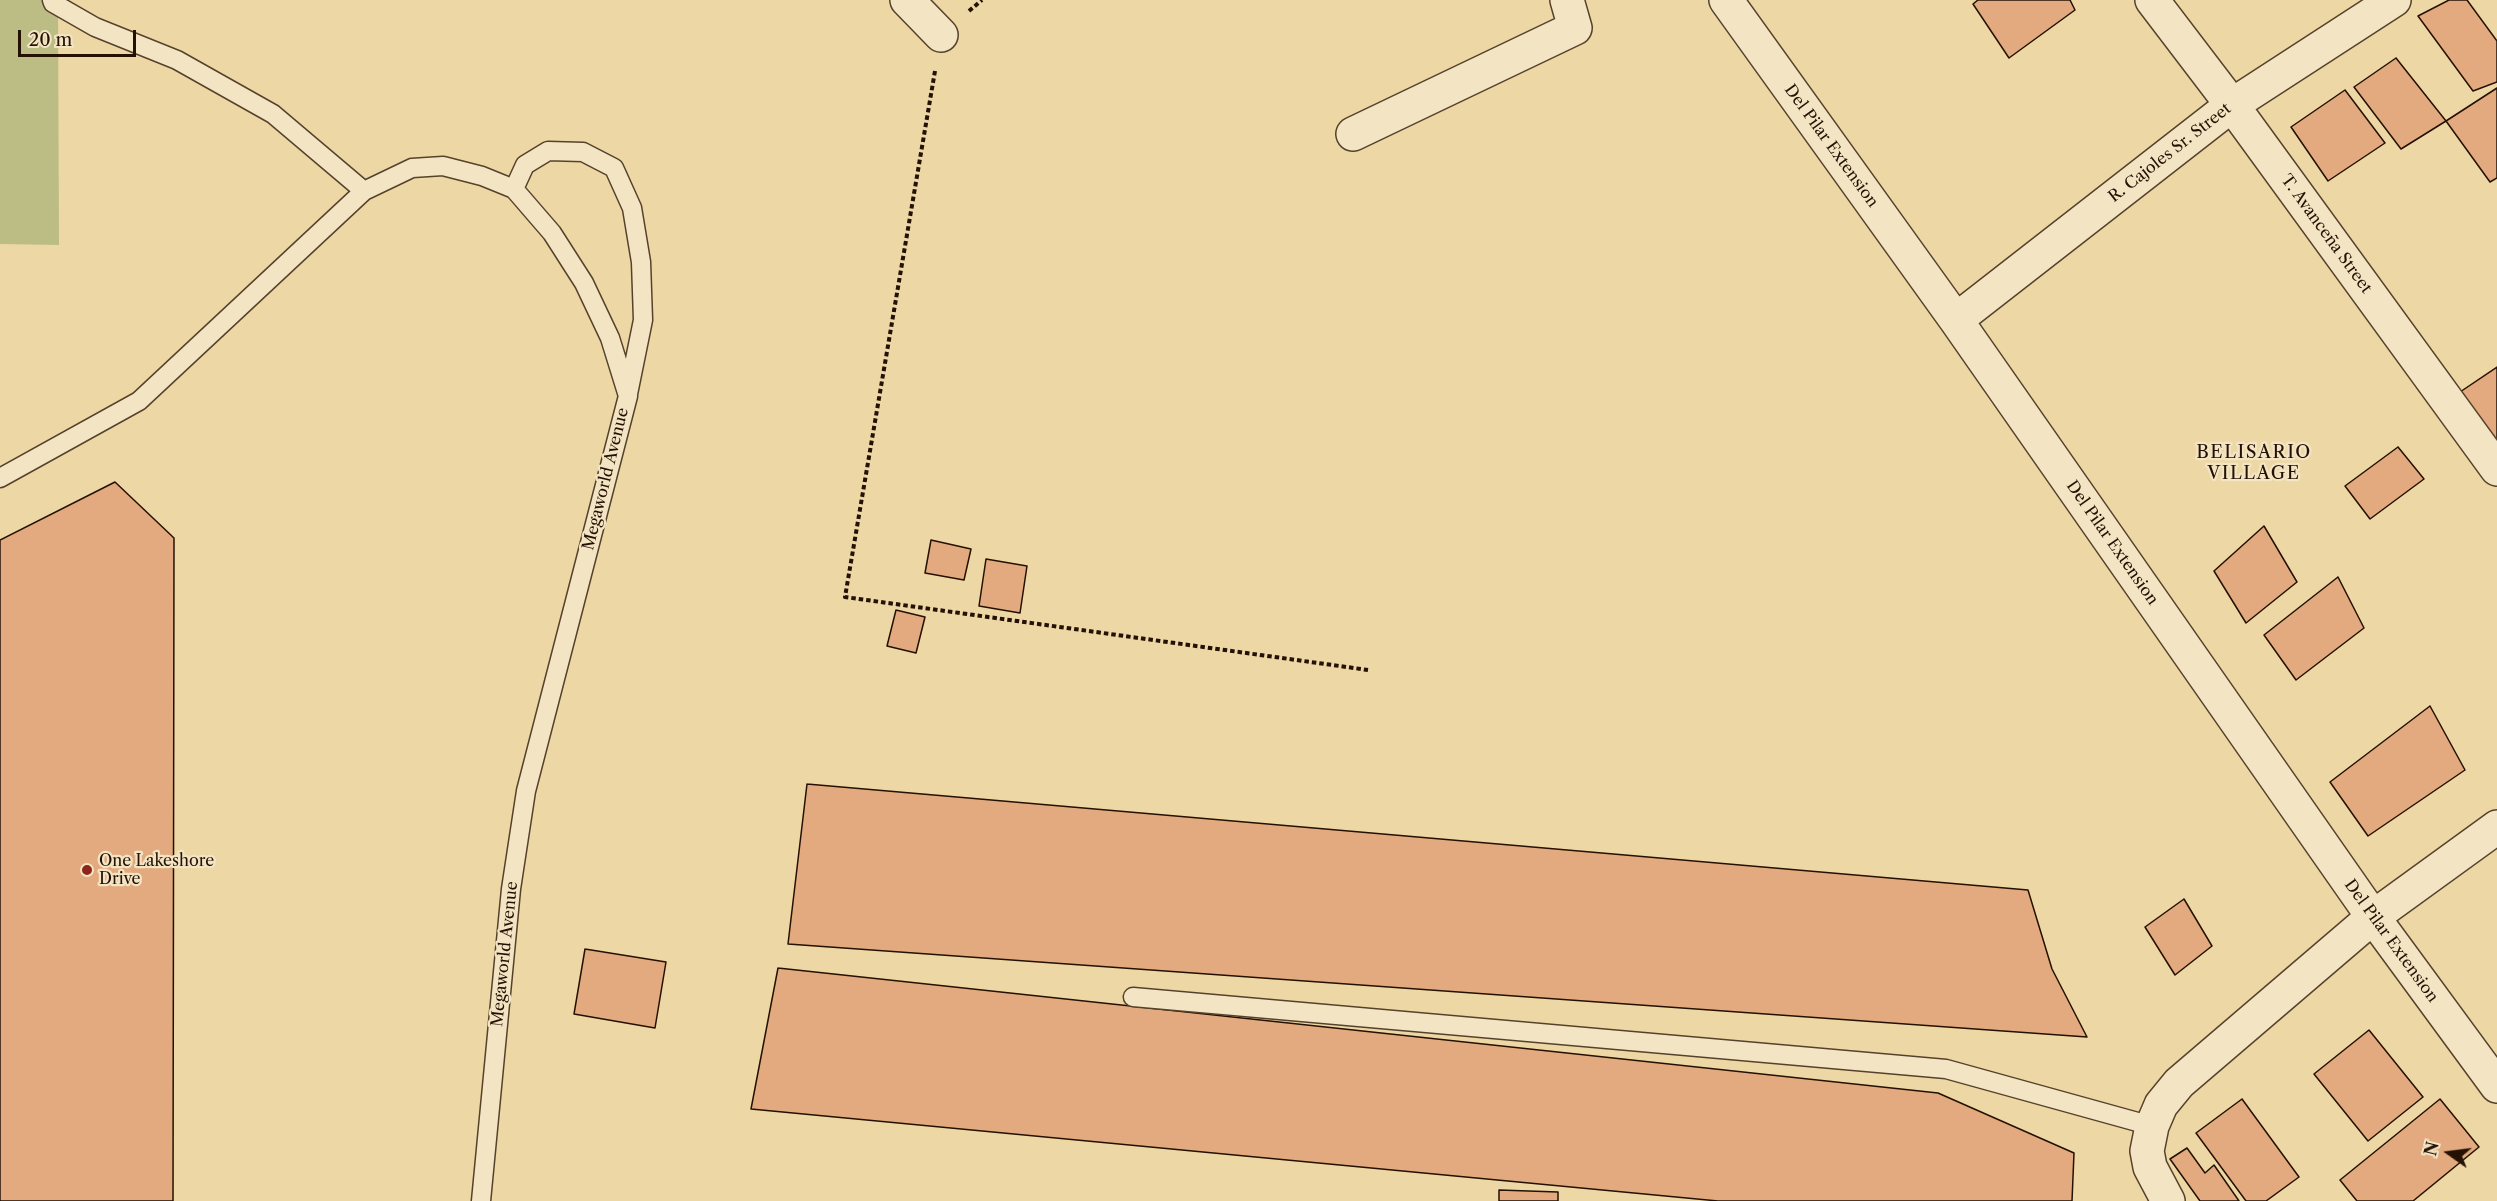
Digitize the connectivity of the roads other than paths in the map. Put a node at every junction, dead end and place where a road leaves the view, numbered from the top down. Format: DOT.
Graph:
graph roads {
  1 [pos="52,0"];
  2 [pos="907,0"];
  3 [pos="1567,0"];
  4 [pos="1726,0"];
  5 [pos="2152,0"];
  6 [pos="2394,0"];
  7 [pos="941,35"];
  8 [pos="2232,105"];
  9 [pos="1353,134"];
  10 [pos="514,189"];
  11 [pos="364,191"];
  12 [pos="1956,320"];
  13 [pos="628,396"];
  14 [pos="2497,469"];
  15 [pos="0,478"];
  16 [pos="2497,827"];
  17 [pos="2373,918"];
  18 [pos="1133,997"];
  19 [pos="2497,1086"];
  20 [pos="2152,1126"];
  21 [pos="480,1201"];
  22 [pos="2168,1201"];
  1 -- 11 [label="lane"];
  2 -- 7 [label="street"];
  3 -- 9 [label="street"];
  4 -- 12 [label="street, Del Pilar Extension"];
  5 -- 8 [label="street, T. Avanceña Street"];
  6 -- 8 [label="street, R. Cajoles Sr. Street"];
  8 -- 12 [label="street, R. Cajoles Sr. Street"];
  8 -- 14 [label="street, T. Avanceña Street"];
  10 -- 11 [label="lane, Megaworld Avenue"];
  10 -- 13 [label="lane, Megaworld Avenue"];
  10 -- 13 [label="lane"];
  11 -- 15 [label="lane, Megaworld Avenue"];
  12 -- 17 [label="street, Del Pilar Extension"];
  13 -- 21 [label="lane, Megaworld Avenue"];
  16 -- 17 [label="street"];
  17 -- 19 [label="street, Del Pilar Extension"];
  17 -- 20 [label="street"];
  18 -- 20 [label="lane"];
  20 -- 22 [label="street"];
}
